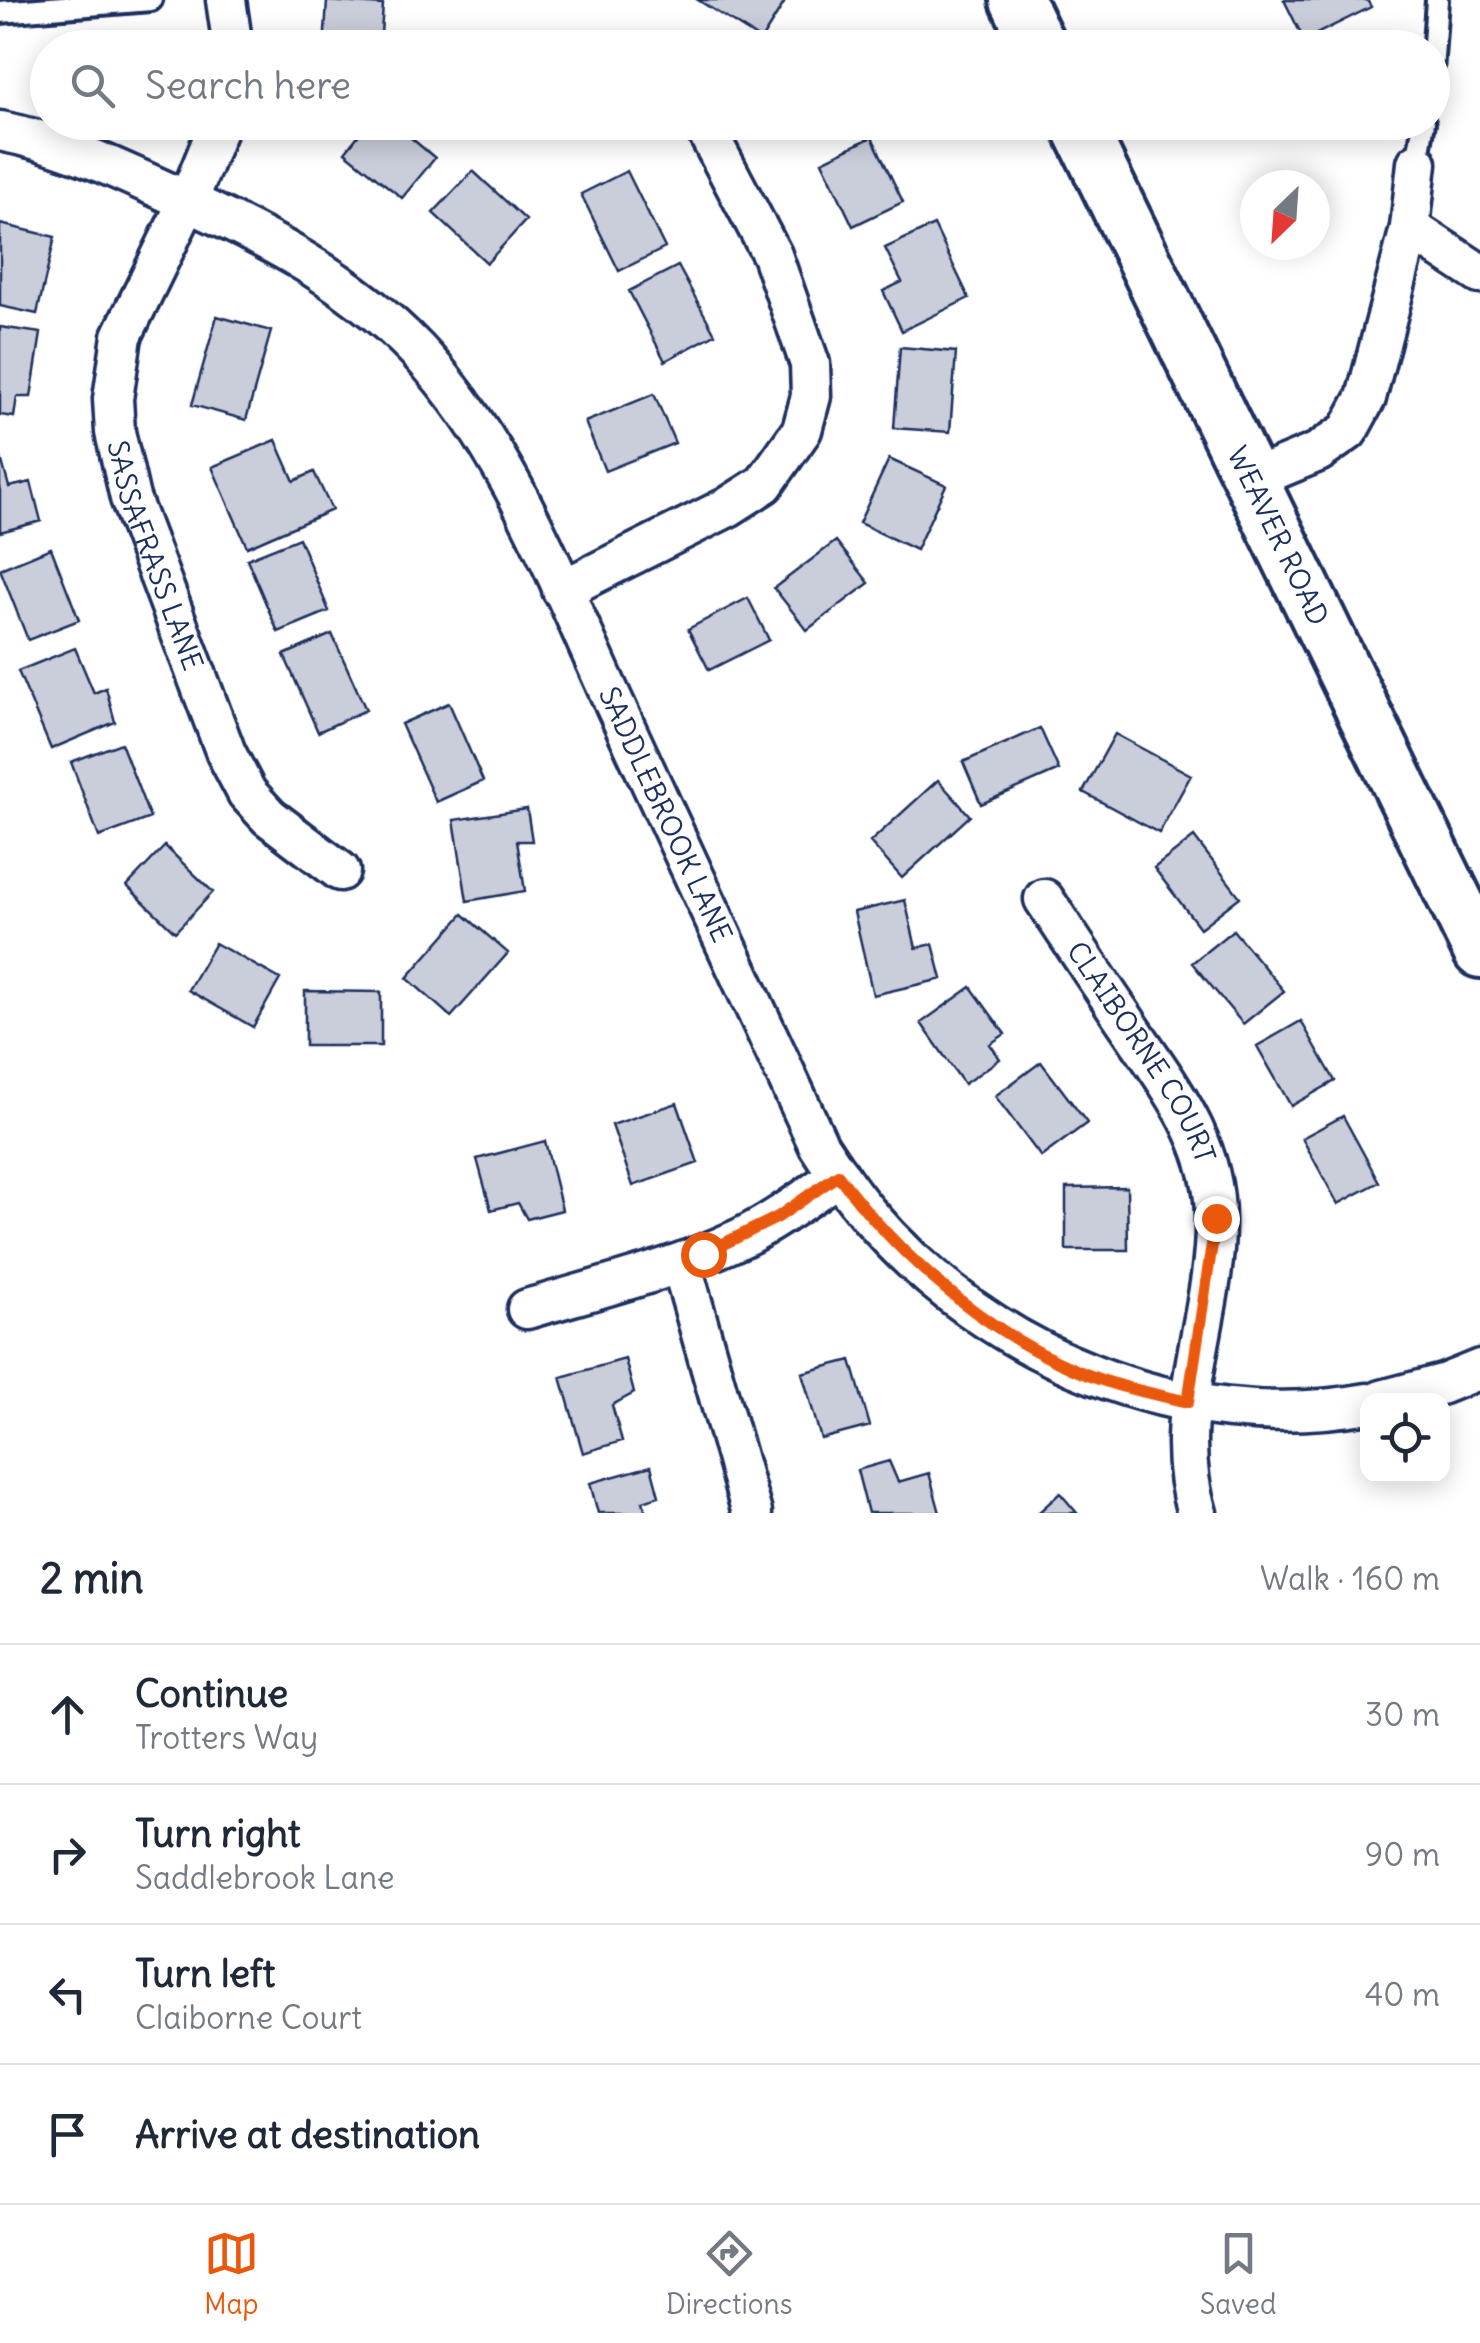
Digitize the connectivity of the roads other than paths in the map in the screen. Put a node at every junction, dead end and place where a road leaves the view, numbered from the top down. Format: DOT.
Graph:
graph roads {
  1 [pos="151,0"];
  2 [pos="226,0"];
  3 [pos="1017,0"];
  4 [pos="1437,0"];
  5 [pos="0,12"];
  6 [pos="230,30"];
  7 [pos="1031,30"];
  8 [pos="1435,30"];
  9 [pos="0,131"];
  10 [pos="30,138"];
  11 [pos="36,140"];
  12 [pos="213,140"];
  13 [pos="711,140"];
  14 [pos="1085,140"];
  15 [pos="1421,140"];
  16 [pos="1418,162"];
  17 [pos="188,201"];
  18 [pos="1410,228"];
  19 [pos="1480,274"];
  20 [pos="1250,480"];
  21 [pos="562,590"];
  22 [pos="340,871"];
  23 [pos="1044,899"];
  24 [pos="1480,951"];
  25 [pos="838,1175"];
  26 [pos="681,1262"];
  27 [pos="527,1310"];
  28 [pos="1480,1369"];
  29 [pos="1408,1393"];
  30 [pos="1188,1402"];
  31 [pos="1360,1404"];
  32 [pos="752,1513"];
  33 [pos="1196,1513"];
  1 -- 5 [label="lane"];
  2 -- 6 [label="street"];
  3 -- 7 [label="main road"];
  4 -- 8 [label="lane"];
  9 -- 10 [label="street, SADDLEBROOK LANE"];
  11 -- 17 [label="street, SADDLEBROOK LANE"];
  12 -- 17 [label="street, SASSAFRASS LANE"];
  13 -- 21 [label="street"];
  14 -- 20 [label="main road, WEAVER ROAD"];
  15 -- 16 [label="lane"];
  16 -- 18 [label="street"];
  17 -- 21 [label="street, SADDLEBROOK LANE"];
  17 -- 22 [label="street, SASSAFRASS LANE"];
  18 -- 19 [label="street"];
  18 -- 20 [label="street"];
  20 -- 24 [label="main road, WEAVER ROAD"];
  21 -- 25 [label="street, SADDLEBROOK LANE"];
  23 -- 30 [label="street, CLAIBORNE COURT"];
  25 -- 26 [label="street"];
  25 -- 30 [label="street, SADDLEBROOK LANE"];
  26 -- 27 [label="street"];
  26 -- 32 [label="street"];
  28 -- 29 [label="street"];
  30 -- 31 [label="street, SADDLEBROOK LANE"];
  30 -- 33 [label="street, CLAIBORNE COURT"];
}
